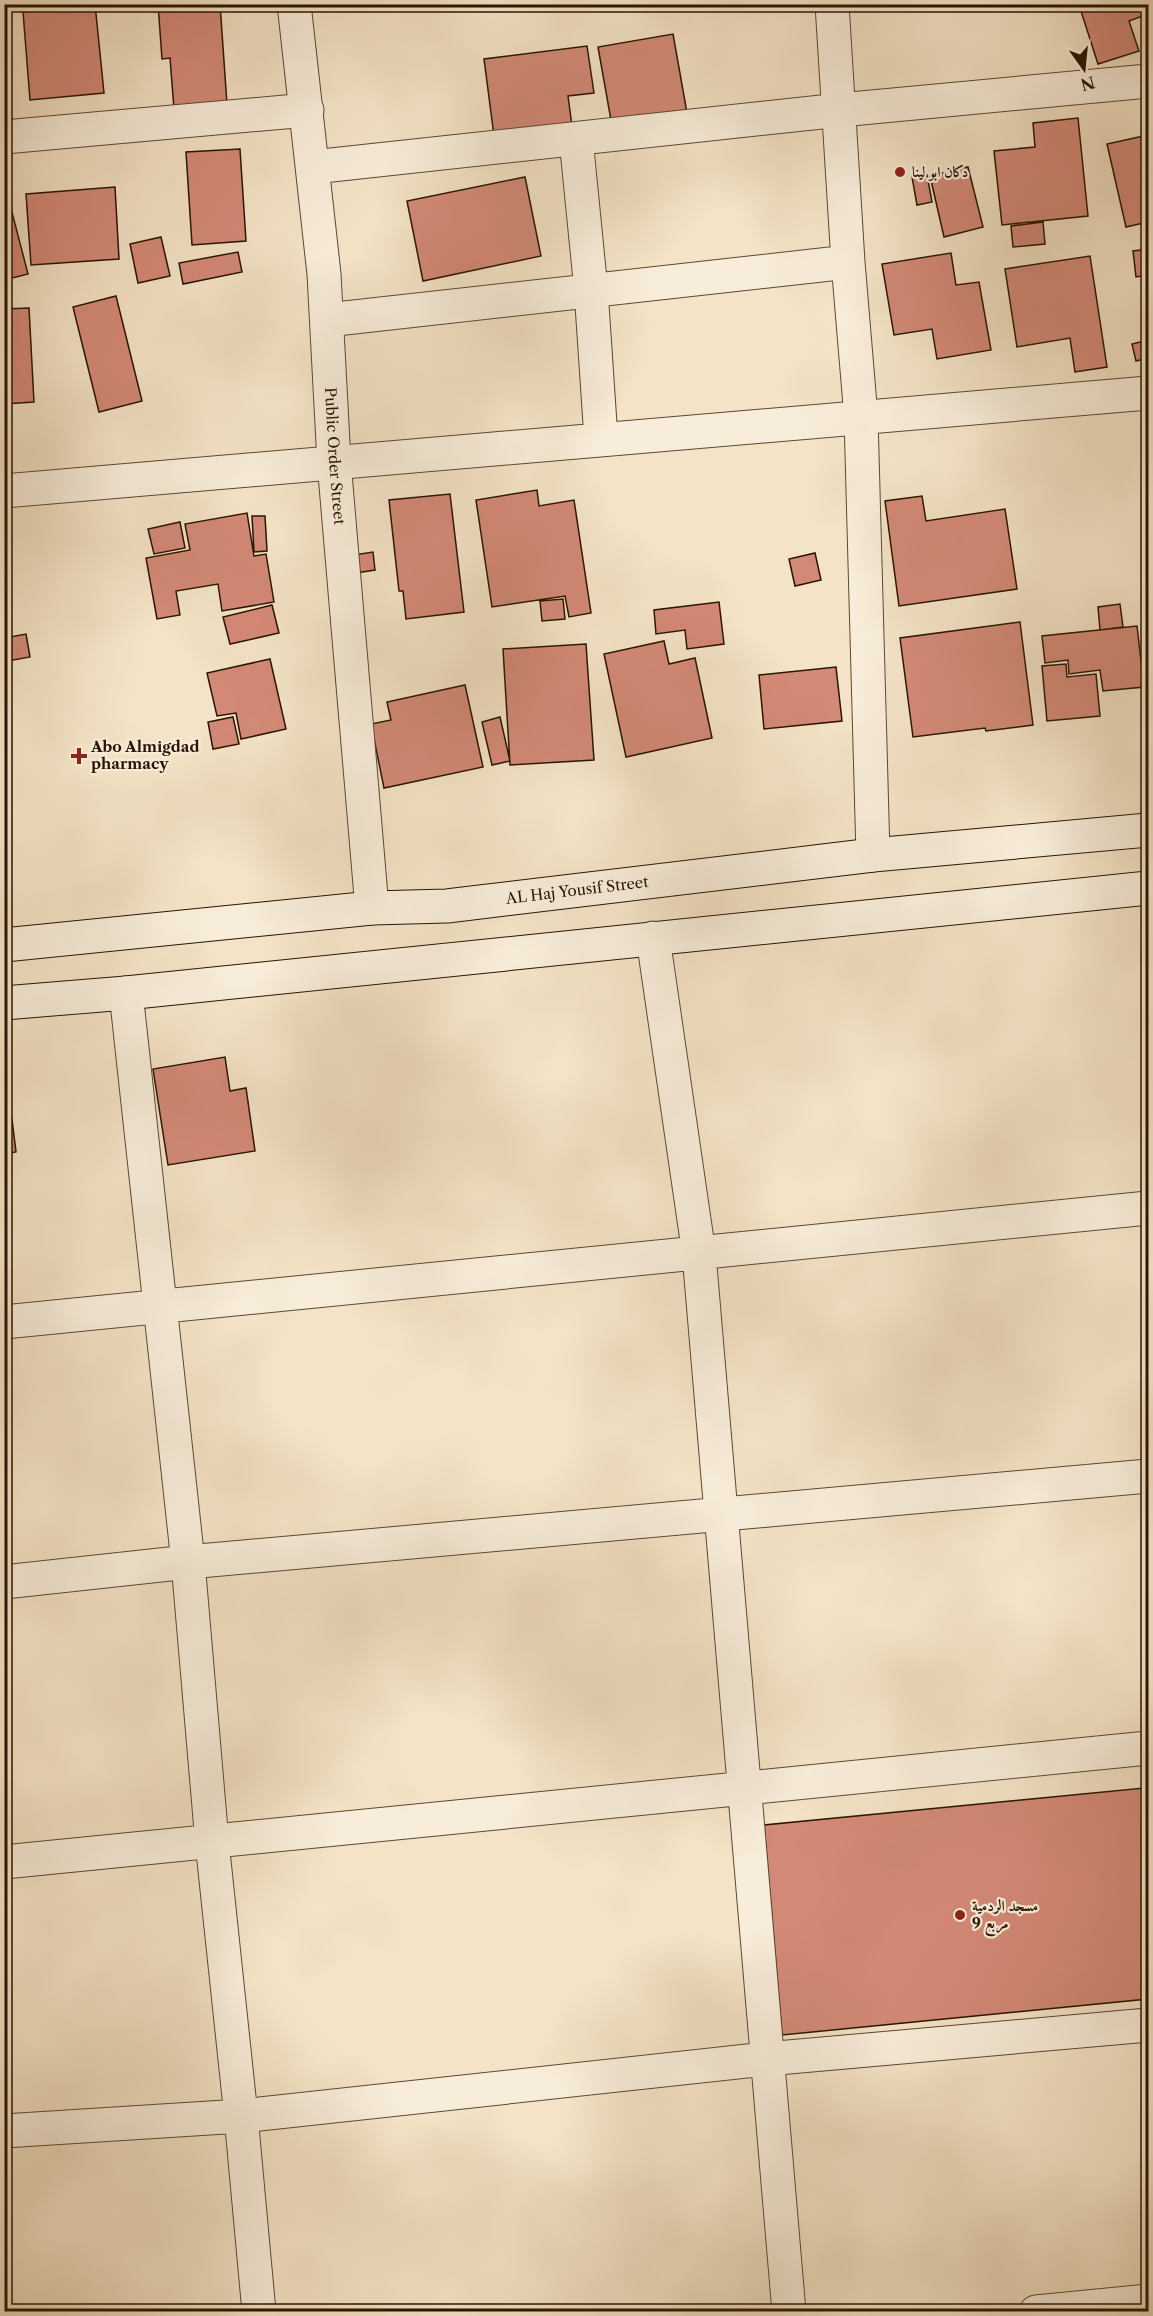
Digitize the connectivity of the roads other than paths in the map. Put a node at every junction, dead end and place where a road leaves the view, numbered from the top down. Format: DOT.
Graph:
graph roads {
  1 [pos="294,4"];
  2 [pos="831,4"];
  3 [pos="1149,81"];
  4 [pos="307,110"];
  5 [pos="840,110"];
  6 [pos="4,137"];
  7 [pos="576,139"];
  8 [pos="313,168"];
  9 [pos="848,262"];
  10 [pos="591,290"];
  11 [pos="327,320"];
  12 [pos="1149,393"];
  13 [pos="861,417"];
  14 [pos="601,439"];
  15 [pos="334,462"];
  16 [pos="4,491"];
  17 [pos="1149,831"];
  18 [pos="873,855"];
  19 [pos="1149,888"];
  20 [pos="372,908"];
  21 [pos="653,938"];
  22 [pos="4,945"];
  23 [pos="126,993"];
  24 [pos="4,1003"];
  25 [pos="1149,1208"];
  26 [pos="699,1254"];
  27 [pos="161,1307"];
  28 [pos="4,1322"];
  29 [pos="1149,1476"];
  30 [pos="720,1515"];
  31 [pos="188,1562"];
  32 [pos="4,1582"];
  33 [pos="1149,1749"];
  34 [pos="744,1788"];
  35 [pos="212,1842"];
  36 [pos="4,1862"];
  37 [pos="1149,2025"];
  38 [pos="766,2059"];
  39 [pos="241,2116"];
  40 [pos="4,2131"];
  41 [pos="1149,2301"];
  42 [pos="259,2312"];
  43 [pos="789,2312"];
  44 [pos="1036,2312"];
  1 -- 4 [label="street, Public Order Street"];
  2 -- 5 [label="street"];
  3 -- 5 [label="street"];
  4 -- 6 [label="street"];
  4 -- 8 [label="street, Public Order Street"];
  5 -- 7 [label="street"];
  5 -- 9 [label="street"];
  7 -- 8 [label="street"];
  7 -- 10 [label="street"];
  8 -- 11 [label="street, Public Order Street"];
  9 -- 10 [label="street"];
  9 -- 13 [label="street"];
  10 -- 11 [label="street"];
  10 -- 14 [label="street"];
  11 -- 15 [label="street, Public Order Street"];
  12 -- 13 [label="street"];
  13 -- 14 [label="street"];
  13 -- 18 [label="street"];
  14 -- 15 [label="street"];
  15 -- 16 [label="street"];
  15 -- 20 [label="street, Public Order Street"];
  17 -- 18 [label="street, AL Haj Yousif Street"];
  18 -- 20 [label="street, AL Haj Yousif Street"];
  19 -- 21 [label="street"];
  20 -- 22 [label="street, AL Haj Yousif Street"];
  21 -- 23 [label="street"];
  21 -- 26 [label="street"];
  23 -- 24 [label="street"];
  23 -- 27 [label="street"];
  25 -- 26 [label="street"];
  26 -- 27 [label="street"];
  26 -- 30 [label="street"];
  27 -- 28 [label="street"];
  27 -- 31 [label="street"];
  29 -- 30 [label="street"];
  30 -- 31 [label="street"];
  30 -- 34 [label="street"];
  31 -- 32 [label="street"];
  31 -- 35 [label="street"];
  33 -- 34 [label="street"];
  34 -- 35 [label="street"];
  34 -- 38 [label="street"];
  35 -- 36 [label="street"];
  35 -- 39 [label="street"];
  37 -- 38 [label="street"];
  38 -- 39 [label="street"];
  38 -- 43 [label="street"];
  39 -- 40 [label="street"];
  39 -- 42 [label="street"];
  41 -- 44 [label="street"];
}
